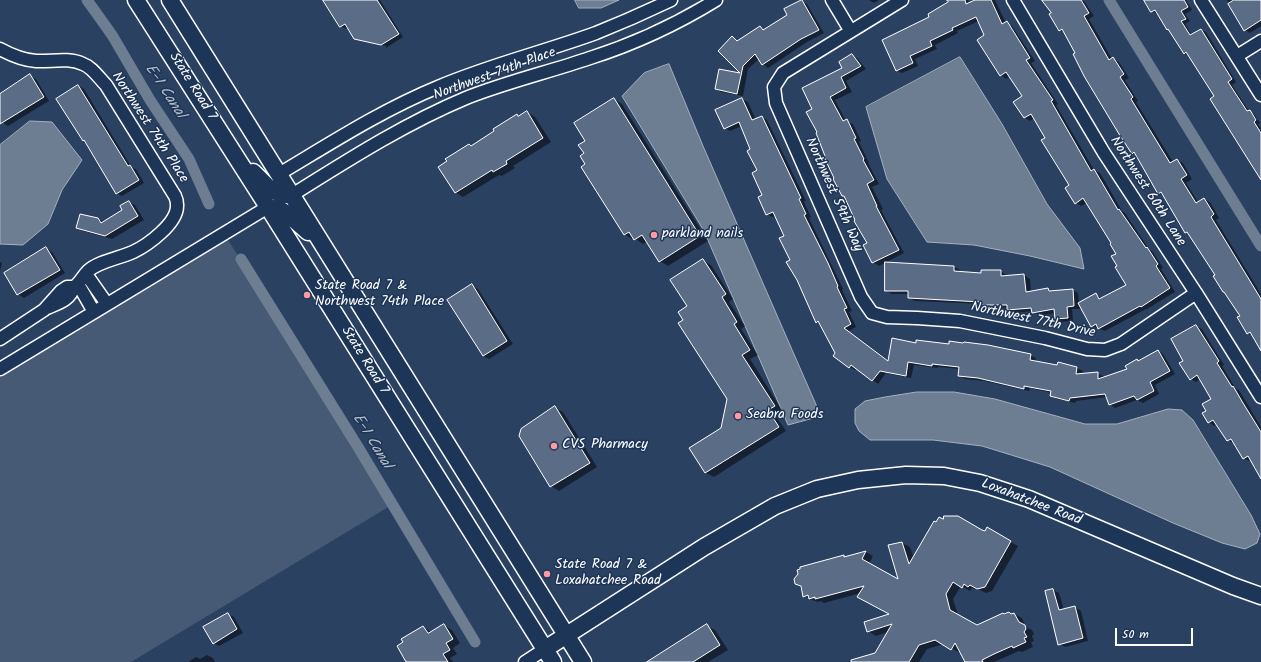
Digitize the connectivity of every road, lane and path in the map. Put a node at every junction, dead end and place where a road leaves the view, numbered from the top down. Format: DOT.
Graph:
graph roads {
  1 [pos="136,0"];
  2 [pos="170,0"];
  3 [pos="670,0"];
  4 [pos="716,0"];
  5 [pos="832,0"];
  6 [pos="902,0"];
  7 [pos="1013,0"];
  8 [pos="1201,0"];
  9 [pos="850,30"];
  10 [pos="1261,41"];
  11 [pos="0,49"];
  12 [pos="1237,56"];
  13 [pos="1261,95"];
  14 [pos="232,151"];
  15 [pos="279,174"];
  16 [pos="292,195"];
  17 [pos="268,207"];
  18 [pos="325,249"];
  19 [pos="86,274"];
  20 [pos="76,286"];
  21 [pos="1196,293"];
  22 [pos="107,304"];
  23 [pos="94,312"];
  24 [pos="872,313"];
  25 [pos="0,339"];
  26 [pos="0,369"];
  27 [pos="1261,397"];
  28 [pos="1261,596"];
  29 [pos="567,635"];
  30 [pos="549,656"];
  31 [pos="524,662"];
  32 [pos="583,662"];
  1 -- 14 [label="main road, State Road 7"];
  2 -- 15 [label="main road, State Road 7"];
  3 -- 15 [label="street, Northwest 74th Place"];
  4 -- 16 [label="street, Northwest 74th Place"];
  5 -- 9 [label="street"];
  6 -- 9 [label="street"];
  7 -- 21 [label="street, Northwest 60th Lane"];
  8 -- 12 [label="street"];
  9 -- 24 [label="street, Northwest 59th Way"];
  10 -- 12 [label="street"];
  11 -- 19 [label="street, Northwest 74th Place"];
  12 -- 13 [label="street"];
  14 -- 16 [label="main road"];
  14 -- 17 [label="main road, State Road 7"];
  15 -- 16 [label="main road, State Road 7"];
  16 -- 18 [label="main road, State Road 7"];
  17 -- 18 [label="main road"];
  17 -- 22 [label="street"];
  17 -- 30 [label="main road, State Road 7"];
  18 -- 29 [label="main road, State Road 7"];
  19 -- 20 [label="street, Northwest 74th Place"];
  19 -- 22 [label="street"];
  20 -- 23 [label="street"];
  20 -- 25 [label="street, Northwest 74th Place"];
  21 -- 24 [label="street, Northwest 77th Drive"];
  21 -- 27 [label="street, Northwest 60th Lane"];
  22 -- 23 [label="street"];
  23 -- 26 [label="street"];
  28 -- 29 [label="main road, Loxahatchee Road"];
  29 -- 30 [label="main road, Loxahatchee Road"];
  29 -- 32 [label="main road, State Road 7"];
  30 -- 31 [label="street"];
}
